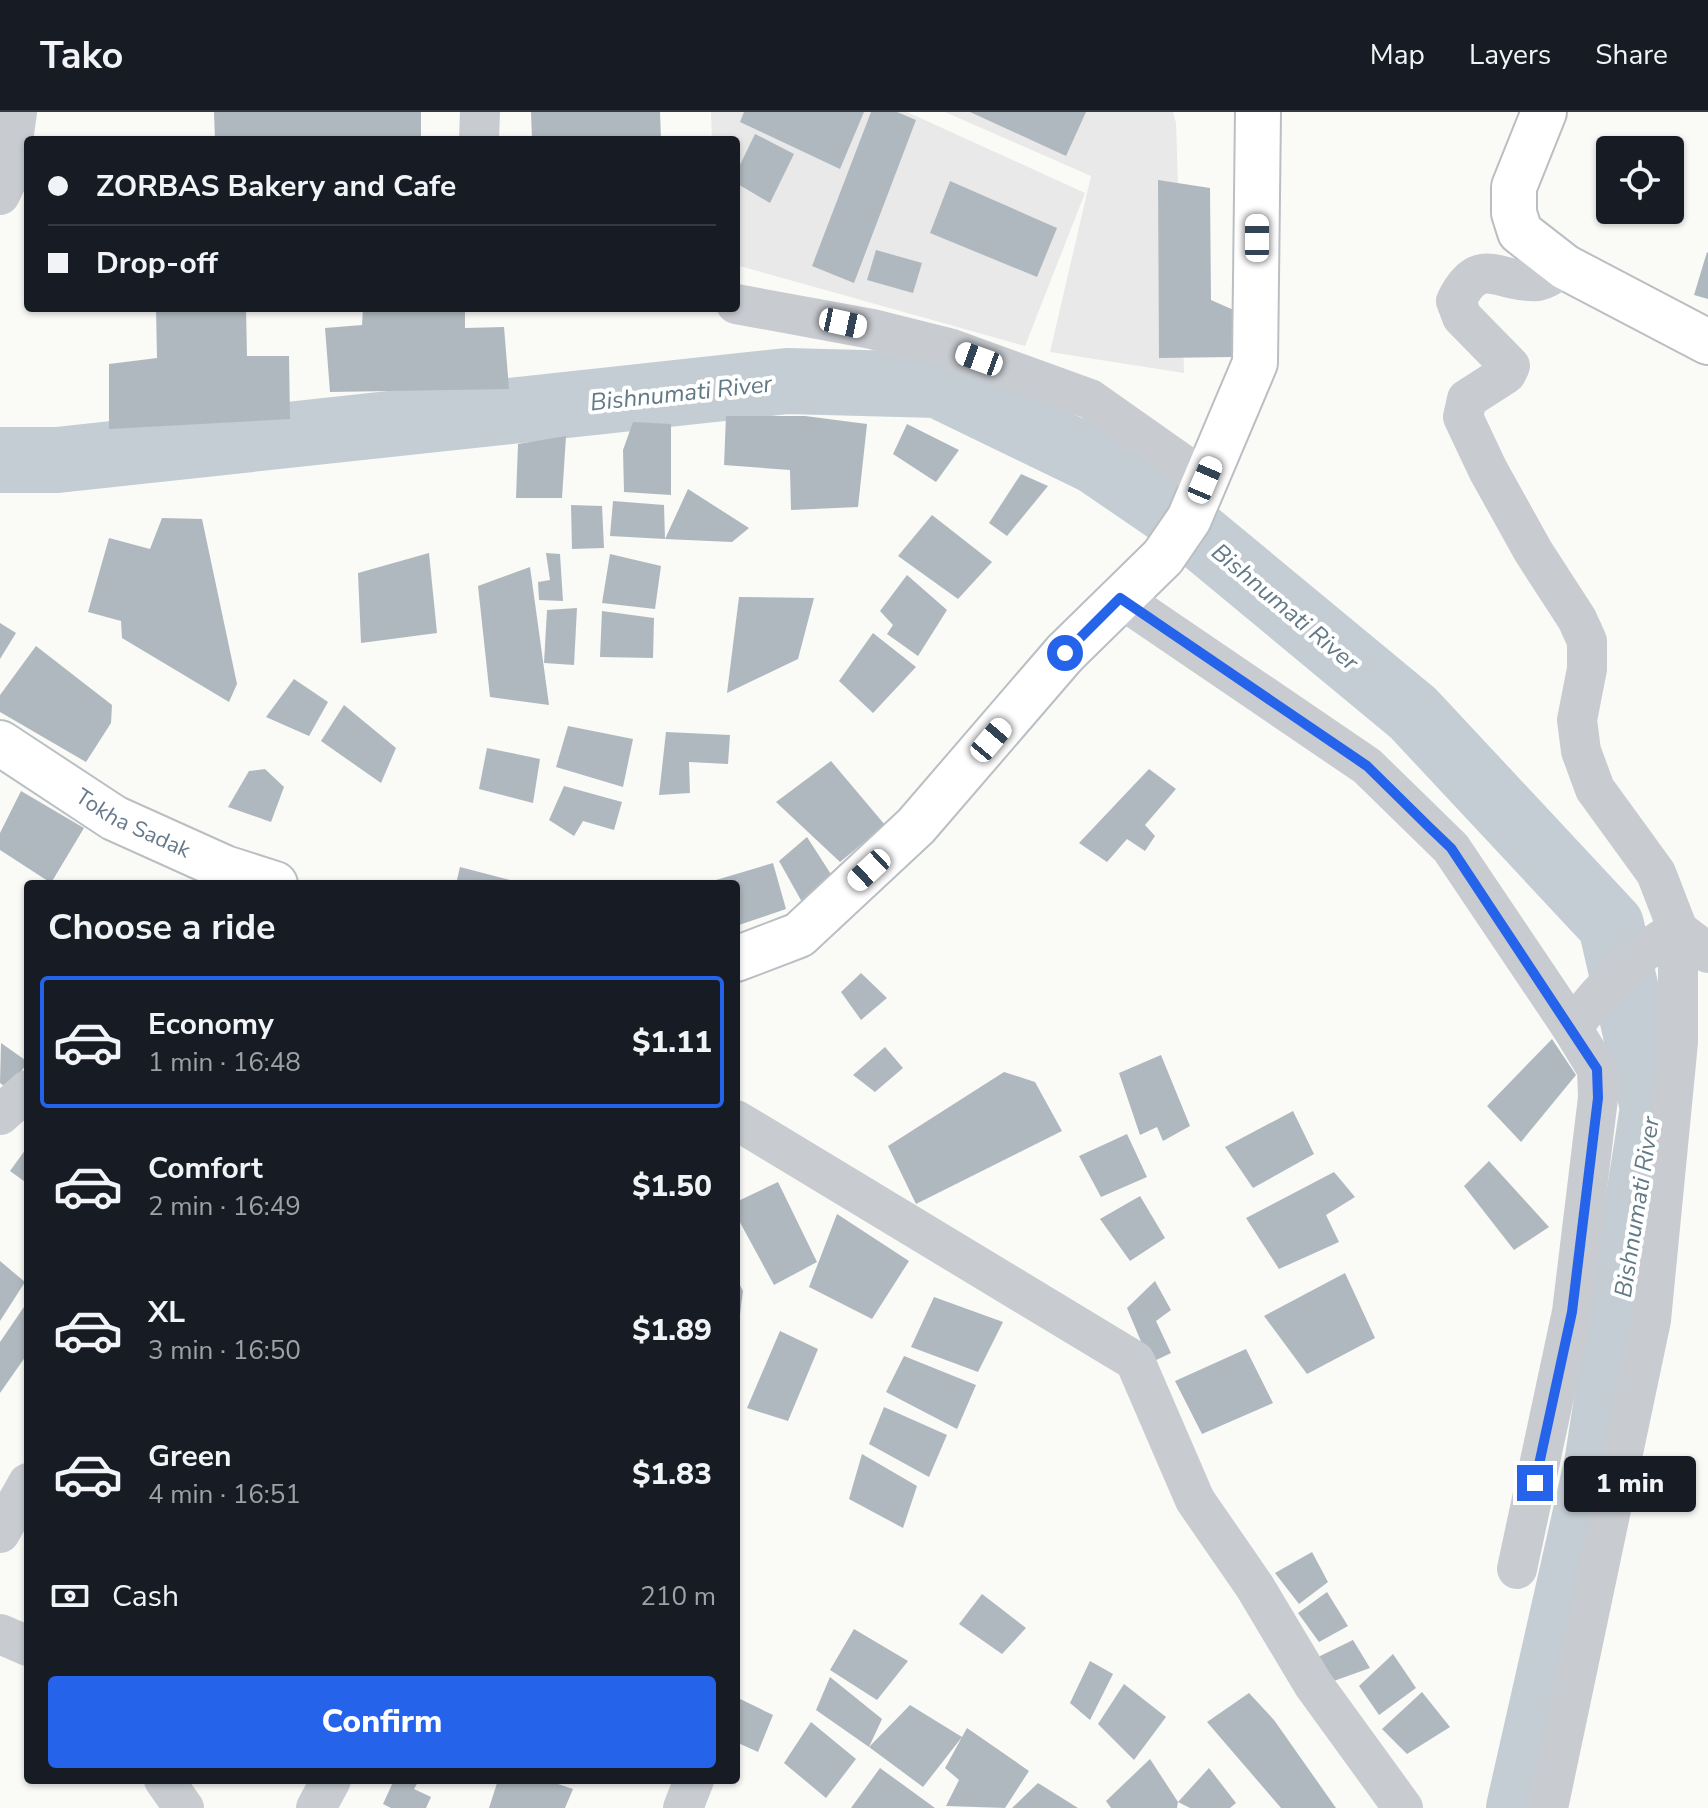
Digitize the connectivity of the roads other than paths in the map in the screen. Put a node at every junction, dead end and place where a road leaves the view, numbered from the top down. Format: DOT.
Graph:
graph roads {
  1 [pos="17,112"];
  2 [pos="480,112"];
  3 [pos="1258,112"];
  4 [pos="1544,112"];
  5 [pos="479,136"];
  6 [pos="0,195"];
  7 [pos="1565,267"];
  8 [pos="740,305"];
  9 [pos="1708,342"];
  10 [pos="1196,499"];
  11 [pos="1120,598"];
  12 [pos="0,743"];
  13 [pos="220,876"];
  14 [pos="248,880"];
  15 [pos="1680,942"];
  16 [pos="740,957"];
  17 [pos="1581,1015"];
  18 [pos="24,1094"];
  19 [pos="0,1115"];
  20 [pos="740,1122"];
  21 [pos="24,1490"];
  22 [pos="0,1533"];
  23 [pos="1517,1569"];
  24 [pos="0,1634"];
  25 [pos="24,1644"];
  26 [pos="167,1784"];
  27 [pos="329,1784"];
  28 [pos="692,1784"];
  29 [pos="184,1808"];
  30 [pos="316,1808"];
  31 [pos="683,1808"];
  32 [pos="1403,1808"];
  33 [pos="1548,1808"];
  1 -- 6 [label="street"];
  2 -- 5 [label="street"];
  3 -- 10 [label="main road"];
  4 -- 7 [label="main road"];
  7 -- 9 [label="main road"];
  7 -- 15 [label="street"];
  8 -- 10 [label="street"];
  10 -- 11 [label="main road"];
  11 -- 16 [label="main road"];
  11 -- 17 [label="street"];
  12 -- 13 [label="main road, Tokha Sadak"];
  13 -- 14 [label="main road, Tokha Sadak"];
  15 -- 17 [label="street"];
  15 -- 33 [label="street"];
  17 -- 23 [label="street"];
  18 -- 19 [label="street"];
  20 -- 32 [label="street"];
  21 -- 22 [label="street"];
  24 -- 25 [label="street"];
  26 -- 29 [label="street"];
  27 -- 30 [label="street"];
  28 -- 31 [label="street"];
}
